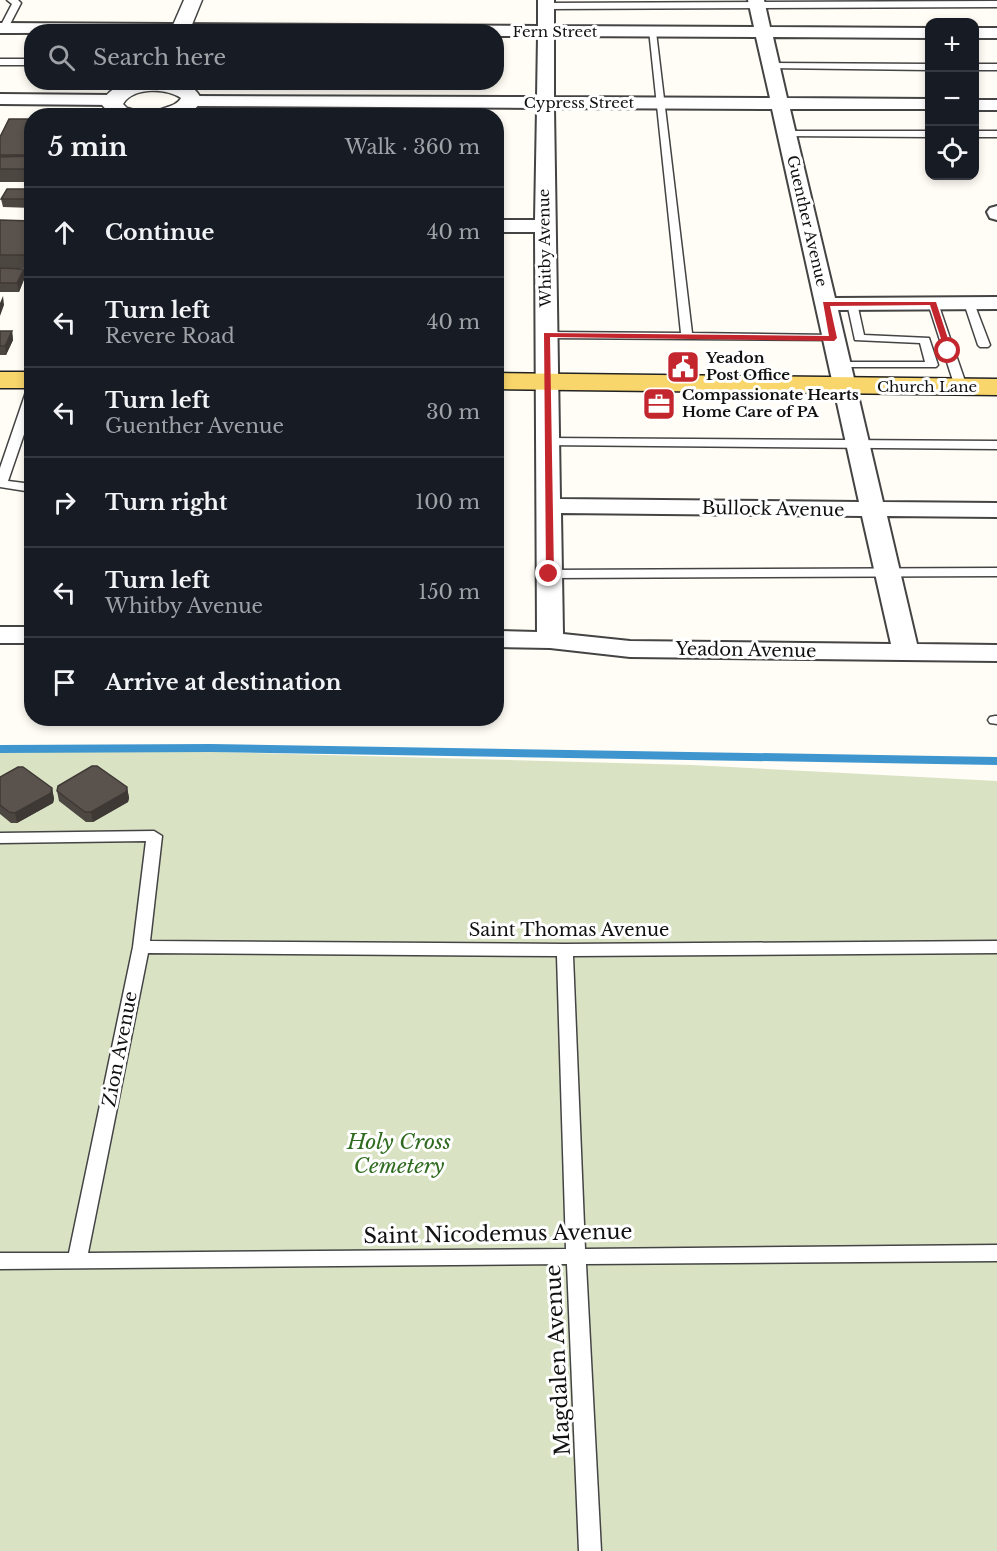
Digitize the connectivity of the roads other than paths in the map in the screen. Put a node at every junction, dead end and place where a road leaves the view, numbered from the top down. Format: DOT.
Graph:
graph roads {
  1 [pos="11,0"];
  2 [pos="193,0"];
  3 [pos="649,2"];
  4 [pos="756,2"];
  5 [pos="546,3"];
  6 [pos="997,4"];
  7 [pos="182,24"];
  8 [pos="2,28"];
  9 [pos="24,28"];
  10 [pos="504,32"];
  11 [pos="546,32"];
  12 [pos="652,32"];
  13 [pos="763,32"];
  14 [pos="925,33"];
  15 [pos="979,33"];
  16 [pos="997,33"];
  17 [pos="0,62"];
  18 [pos="24,62"];
  19 [pos="771,66"];
  20 [pos="925,67"];
  21 [pos="979,67"];
  22 [pos="997,67"];
  23 [pos="129,90"];
  24 [pos="182,90"];
  25 [pos="0,99"];
  26 [pos="113,100"];
  27 [pos="192,101"];
  28 [pos="661,102"];
  29 [pos="544,103"];
  30 [pos="780,104"];
  31 [pos="925,104"];
  32 [pos="979,105"];
  33 [pos="997,105"];
  34 [pos="115,108"];
  35 [pos="184,108"];
  36 [pos="786,134"];
  37 [pos="925,134"];
  38 [pos="979,134"];
  39 [pos="997,134"];
  40 [pos="504,226"];
  41 [pos="545,226"];
  42 [pos="825,303"];
  43 [pos="852,303"];
  44 [pos="933,303"];
  45 [pos="969,303"];
  46 [pos="997,303"];
  47 [pos="546,335"];
  48 [pos="687,336"];
  49 [pos="834,338"];
  50 [pos="984,345"];
  51 [pos="842,376"];
  52 [pos="0,380"];
  53 [pos="24,380"];
  54 [pos="504,381"];
  55 [pos="547,382"];
  56 [pos="961,387"];
  57 [pos="997,387"];
  58 [pos="24,416"];
  59 [pos="548,442"];
  60 [pos="858,445"];
  61 [pos="997,445"];
  62 [pos="24,488"];
  63 [pos="549,506"];
  64 [pos="873,510"];
  65 [pos="997,510"];
  66 [pos="997,572"];
  67 [pos="887,573"];
  68 [pos="549,574"];
  69 [pos="0,634"];
  70 [pos="24,635"];
  71 [pos="504,639"];
  72 [pos="550,640"];
  73 [pos="906,653"];
  74 [pos="997,653"];
  75 [pos="0,838"];
  76 [pos="141,947"];
  77 [pos="997,947"];
  78 [pos="565,950"];
  79 [pos="997,1253"];
  80 [pos="576,1255"];
  81 [pos="0,1261"];
  82 [pos="78,1261"];
  83 [pos="590,1551"];
  1 -- 8 [label="lane"];
  2 -- 7 [label="street"];
  3 -- 4 [label="lane"];
  3 -- 5 [label="lane"];
  4 -- 6 [label="lane"];
  4 -- 13 [label="street, Guenther Avenue"];
  5 -- 11 [label="street, Whitby Avenue"];
  8 -- 9 [label="street, Fern Street"];
  10 -- 11 [label="street, Fern Street"];
  11 -- 12 [label="street, Fern Street"];
  11 -- 29 [label="street, Whitby Avenue"];
  12 -- 13 [label="street, Fern Street"];
  12 -- 28 [label="lane"];
  13 -- 14 [label="street, Fern Street"];
  13 -- 19 [label="street, Guenther Avenue"];
  15 -- 16 [label="street"];
  17 -- 18 [label="lane"];
  19 -- 20 [label="lane"];
  19 -- 30 [label="street, Guenther Avenue"];
  21 -- 22 [label="lane"];
  23 -- 26 [label="street"];
  24 -- 27 [label="street"];
  25 -- 26 [label="street"];
  26 -- 34 [label="street"];
  27 -- 29 [label="street, Cypress Street"];
  27 -- 35 [label="street"];
  28 -- 29 [label="street, Cypress Street"];
  28 -- 30 [label="street, Cypress Street"];
  28 -- 48 [label="lane"];
  29 -- 41 [label="street, Whitby Avenue"];
  30 -- 31 [label="street, Cypress Street"];
  30 -- 36 [label="street, Guenther Avenue"];
  32 -- 33 [label="street"];
  36 -- 37 [label="lane"];
  36 -- 42 [label="street, Guenther Avenue"];
  38 -- 39 [label="lane"];
  40 -- 41 [label="street"];
  41 -- 47 [label="street, Whitby Avenue"];
  42 -- 43 [label="street"];
  42 -- 49 [label="street, Guenther Avenue"];
  43 -- 44 [label="street"];
  43 -- 51 [label="lane"];
  44 -- 45 [label="street"];
  44 -- 56 [label="lane"];
  45 -- 46 [label="street"];
  45 -- 50 [label="lane"];
  47 -- 48 [label="lane"];
  47 -- 55 [label="street, Whitby Avenue"];
  48 -- 49 [label="lane"];
  49 -- 51 [label="street, Guenther Avenue"];
  51 -- 55 [label="main road, Church Lane"];
  51 -- 56 [label="main road, Church Lane"];
  51 -- 60 [label="street, Guenther Avenue"];
  52 -- 53 [label="main road"];
  54 -- 55 [label="main road, Church Lane"];
  55 -- 59 [label="street, Whitby Avenue"];
  56 -- 57 [label="main road, Church Lane"];
  58 -- 62 [label="lane"];
  59 -- 60 [label="lane"];
  59 -- 63 [label="street, Whitby Avenue"];
  60 -- 61 [label="lane"];
  60 -- 64 [label="street, Guenther Avenue"];
  63 -- 64 [label="street, Bullock Avenue"];
  63 -- 68 [label="street, Whitby Avenue"];
  64 -- 65 [label="street, Bullock Avenue"];
  64 -- 67 [label="street, Guenther Avenue"];
  66 -- 67 [label="lane"];
  67 -- 68 [label="lane"];
  67 -- 73 [label="street, Guenther Avenue"];
  68 -- 72 [label="street, Whitby Avenue"];
  69 -- 70 [label="street"];
  71 -- 72 [label="street, Yeadon Avenue"];
  72 -- 73 [label="street, Yeadon Avenue"];
  73 -- 74 [label="street, Yeadon Avenue"];
  75 -- 76 [label="lane, Zion Avenue"];
  76 -- 78 [label="lane, Saint Thomas Avenue"];
  76 -- 82 [label="lane, Zion Avenue"];
  77 -- 78 [label="lane, Saint Thomas Avenue"];
  78 -- 80 [label="lane, Magdalen Avenue"];
  79 -- 80 [label="lane, Saint Nicodemus Avenue"];
  80 -- 82 [label="lane, Saint Nicodemus Avenue"];
  80 -- 83 [label="lane, Magdalen Avenue"];
  81 -- 82 [label="lane, Saint Nicodemus Avenue"];
}
